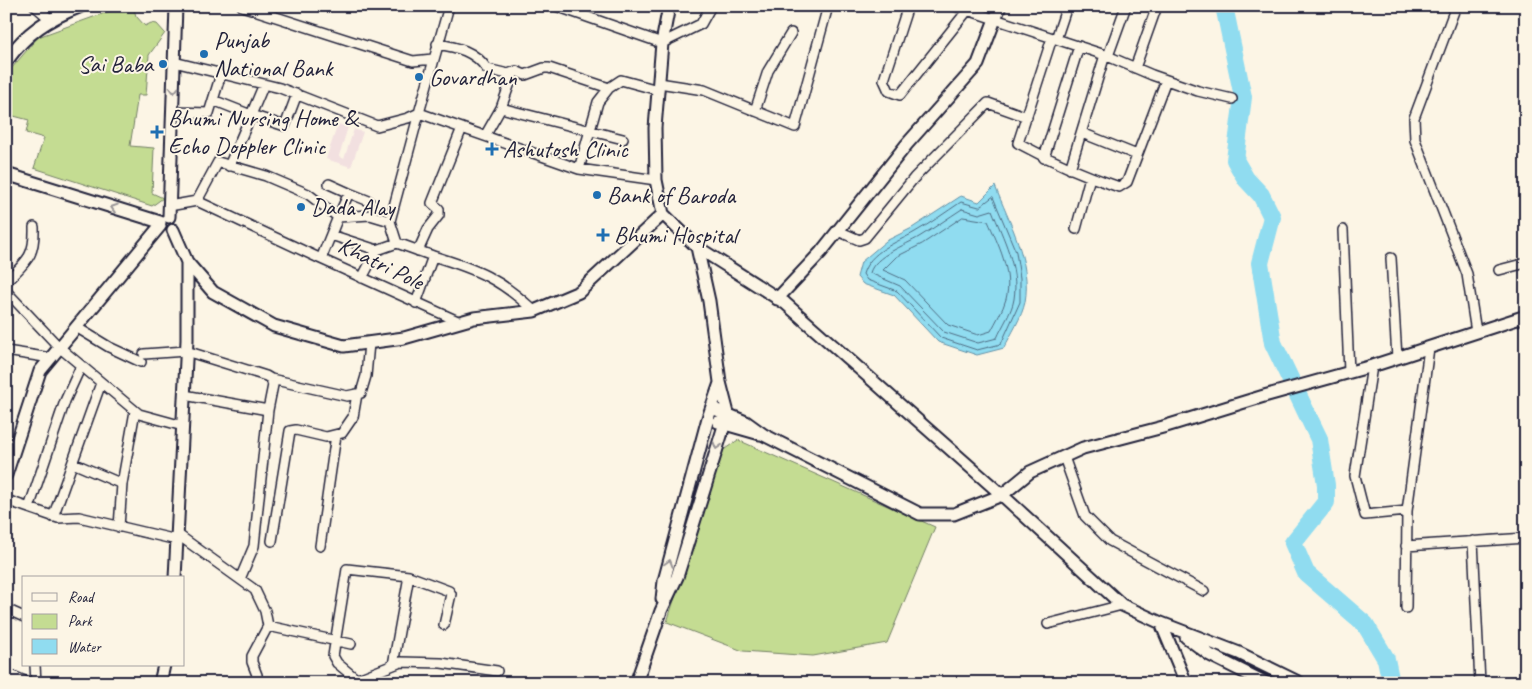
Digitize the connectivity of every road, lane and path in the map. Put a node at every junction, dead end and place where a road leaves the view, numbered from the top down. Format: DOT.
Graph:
graph roads {
  1 [pos="35,6"];
  2 [pos="80,6"];
  3 [pos="176,6"];
  4 [pos="242,6"];
  5 [pos="449,6"];
  6 [pos="556,6"];
  7 [pos="669,6"];
  8 [pos="711,6"];
  9 [pos="828,6"];
  10 [pos="908,6"];
  11 [pos="954,6"];
  12 [pos="1000,6"];
  13 [pos="1067,6"];
  14 [pos="1126,6"];
  15 [pos="1157,6"];
  16 [pos="1456,6"];
  17 [pos="967,11"];
  18 [pos="50,19"];
  19 [pos="994,20"];
  20 [pos="791,33"];
  21 [pos="1054,38"];
  22 [pos="662,43"];
  23 [pos="437,44"];
  24 [pos="1079,46"];
  25 [pos="1106,55"];
  26 [pos="433,59"];
  27 [pos="6,61"];
  28 [pos="174,62"];
  29 [pos="1135,68"];
  30 [pos="514,72"];
  31 [pos="221,74"];
  32 [pos="1166,80"];
  33 [pos="264,84"];
  34 [pos="658,86"];
  35 [pos="609,88"];
  36 [pos="297,94"];
  37 [pos="1232,99"];
  38 [pos="213,100"];
  39 [pos="501,108"];
  40 [pos="755,111"];
  41 [pos="173,112"];
  42 [pos="419,113"];
  43 [pos="250,114"];
  44 [pos="1027,117"];
  45 [pos="462,128"];
  46 [pos="590,131"];
  47 [pos="1082,133"];
  48 [pos="485,136"];
  49 [pos="623,139"];
  50 [pos="1137,155"];
  51 [pos="1044,158"];
  52 [pos="229,166"];
  53 [pos="579,169"];
  54 [pos="1070,169"];
  55 [pos="6,174"];
  56 [pos="1090,177"];
  57 [pos="656,180"];
  58 [pos="329,184"];
  59 [pos="349,193"];
  60 [pos="197,201"];
  61 [pos="369,201"];
  62 [pos="663,214"];
  63 [pos="338,217"];
  64 [pos="165,218"];
  65 [pos="390,221"];
  66 [pos="34,227"];
  67 [pos="1076,229"];
  68 [pos="1344,230"];
  69 [pos="838,231"];
  70 [pos="331,235"];
  71 [pos="397,243"];
  72 [pos="697,247"];
  73 [pos="377,250"];
  74 [pos="418,251"];
  75 [pos="433,256"];
  76 [pos="1392,258"];
  77 [pos="321,259"];
  78 [pos="187,262"];
  79 [pos="1526,263"];
  80 [pos="1499,270"];
  81 [pos="362,278"];
  82 [pos="6,282"];
  83 [pos="6,291"];
  84 [pos="777,298"];
  85 [pos="416,303"];
  86 [pos="534,311"];
  87 [pos="1526,316"];
  88 [pos="460,322"];
  89 [pos="76,327"];
  90 [pos="1476,332"];
  91 [pos="369,343"];
  92 [pos="59,348"];
  93 [pos="1429,348"];
  94 [pos="6,351"];
  95 [pos="186,351"];
  96 [pos="51,358"];
  97 [pos="1397,358"];
  98 [pos="81,366"];
  99 [pos="1372,366"];
  100 [pos="1349,372"];
  101 [pos="271,380"];
  102 [pos="720,382"];
  103 [pos="102,383"];
  104 [pos="357,394"];
  105 [pos="184,395"];
  106 [pos="268,410"];
  107 [pos="135,411"];
  108 [pos="710,413"];
  109 [pos="728,413"];
  110 [pos="724,425"];
  111 [pos="182,426"];
  112 [pos="336,435"];
  113 [pos="764,435"];
  114 [pos="1064,457"];
  115 [pos="73,463"];
  116 [pos="7,467"];
  117 [pos="122,484"];
  118 [pos="1002,495"];
  119 [pos="6,500"];
  120 [pos="29,508"];
  121 [pos="1407,511"];
  122 [pos="53,517"];
  123 [pos="119,527"];
  124 [pos="177,537"];
  125 [pos="1526,538"];
  126 [pos="272,541"];
  127 [pos="1473,541"];
  128 [pos="320,546"];
  129 [pos="1406,546"];
  130 [pos="175,576"];
  131 [pos="409,576"];
  132 [pos="240,579"];
  133 [pos="1204,591"];
  134 [pos="1122,605"];
  135 [pos="1406,608"];
  136 [pos="6,609"];
  137 [pos="661,611"];
  138 [pos="22,616"];
  139 [pos="1160,623"];
  140 [pos="1048,624"];
  141 [pos="444,625"];
  142 [pos="268,626"];
  143 [pos="1175,628"];
  144 [pos="336,639"];
  145 [pos="351,644"];
  146 [pos="393,665"];
  147 [pos="35,666"];
  148 [pos="164,666"];
  149 [pos="497,671"];
  150 [pos="6,673"];
  151 [pos="359,681"];
  152 [pos="29,683"];
  153 [pos="36,683"];
  154 [pos="160,683"];
  155 [pos="254,683"];
  156 [pos="636,683"];
  157 [pos="1186,683"];
  158 [pos="1266,683"];
  159 [pos="1300,683"];
  160 [pos="1480,683"];
  1 -- 18 [label="street"];
  2 -- 18 [label="main road"];
  3 -- 28 [label="street"];
  4 -- 26 [label="street"];
  5 -- 23 [label="street"];
  6 -- 22 [label="street"];
  7 -- 22 [label="street"];
  8 -- 22 [label="street"];
  9 -- 40 [label="street"];
  10 -- 17 [label="street"];
  11 -- 17 [label="street"];
  12 -- 19 [label="street"];
  13 -- 21 [label="street"];
  14 -- 25 [label="street"];
  15 -- 29 [label="street"];
  16 -- 90 [label="street"];
  17 -- 19 [label="street"];
  18 -- 27 [label="main road"];
  19 -- 21 [label="street"];
  19 -- 69 [label="street"];
  20 -- 40 [label="street"];
  21 -- 24 [label="street"];
  21 -- 44 [label="street"];
  22 -- 34 [label="street"];
  23 -- 26 [label="street"];
  23 -- 30 [label="street"];
  24 -- 25 [label="street"];
  24 -- 51 [label="street"];
  25 -- 29 [label="street"];
  25 -- 47 [label="street"];
  26 -- 42 [label="street"];
  28 -- 31 [label="street"];
  28 -- 41 [label="street, one-way"];
  29 -- 32 [label="street"];
  30 -- 35 [label="street"];
  30 -- 39 [label="street"];
  31 -- 33 [label="street"];
  31 -- 38 [label="street"];
  32 -- 37 [label="street"];
  32 -- 50 [label="street"];
  33 -- 36 [label="street"];
  33 -- 43 [label="street"];
  34 -- 35 [label="street"];
  34 -- 40 [label="street"];
  34 -- 57 [label="street"];
  35 -- 46 [label="street"];
  36 -- 42 [label="street"];
  36 -- 43 [label="street"];
  38 -- 41 [label="street"];
  38 -- 43 [label="street"];
  39 -- 46 [label="street"];
  39 -- 48 [label="street"];
  41 -- 64 [label="street"];
  42 -- 45 [label="street"];
  42 -- 65 [label="street"];
  43 -- 52 [label="street"];
  44 -- 51 [label="street"];
  44 -- 69 [label="street"];
  45 -- 48 [label="street"];
  45 -- 74 [label="street"];
  46 -- 49 [label="street"];
  46 -- 53 [label="street"];
  47 -- 50 [label="street"];
  47 -- 54 [label="street"];
  48 -- 53 [label="street"];
  50 -- 56 [label="street"];
  51 -- 54 [label="street"];
  52 -- 60 [label="street"];
  52 -- 63 [label="street, Khatri Pole"];
  53 -- 57 [label="street"];
  54 -- 56 [label="street"];
  64 -- 55 [label="street, one-way"];
  56 -- 67 [label="street"];
  57 -- 62 [label="street"];
  58 -- 59 [label="street"];
  59 -- 61 [label="street"];
  59 -- 63 [label="street"];
  60 -- 64 [label="street"];
  60 -- 77 [label="street, Khatri Pole"];
  62 -- 72 [label="street"];
  62 -- 86 [label="street"];
  63 -- 65 [label="street"];
  63 -- 70 [label="street, Khatri Pole"];
  64 -- 78 [label="street"];
  64 -- 89 [label="street"];
  65 -- 71 [label="street"];
  66 -- 82 [label="street"];
  68 -- 100 [label="street"];
  69 -- 84 [label="street"];
  70 -- 73 [label="street"];
  70 -- 77 [label="street, Khatri Pole"];
  71 -- 73 [label="street"];
  71 -- 74 [label="street"];
  72 -- 84 [label="street"];
  72 -- 102 [label="street"];
  73 -- 81 [label="street"];
  74 -- 75 [label="street"];
  75 -- 85 [label="street"];
  75 -- 86 [label="street"];
  76 -- 97 [label="street"];
  77 -- 81 [label="street, Khatri Pole"];
  78 -- 91 [label="street"];
  78 -- 95 [label="street"];
  79 -- 80 [label="street"];
  81 -- 85 [label="street, Khatri Pole"];
  83 -- 92 [label="street"];
  84 -- 118 [label="street"];
  85 -- 88 [label="street, Khatri Pole"];
  86 -- 88 [label="street"];
  87 -- 90 [label="street"];
  88 -- 91 [label="street"];
  89 -- 92 [label="street"];
  89 -- 95 [label="street"];
  90 -- 93 [label="street"];
  91 -- 104 [label="street"];
  92 -- 96 [label="street"];
  92 -- 98 [label="street"];
  93 -- 97 [label="street"];
  93 -- 121 [label="street"];
  94 -- 96 [label="street"];
  95 -- 101 [label="street"];
  95 -- 105 [label="street"];
  96 -- 116 [label="street"];
  97 -- 99 [label="street"];
  98 -- 103 [label="street"];
  98 -- 120 [label="street"];
  99 -- 100 [label="street"];
  99 -- 121 [label="street"];
  100 -- 114 [label="street"];
  101 -- 104 [label="street"];
  101 -- 106 [label="street"];
  102 -- 108 [label="street"];
  102 -- 109 [label="street"];
  103 -- 107 [label="street"];
  103 -- 115 [label="street"];
  104 -- 112 [label="street"];
  105 -- 106 [label="street"];
  105 -- 111 [label="street"];
  106 -- 132 [label="street"];
  107 -- 111 [label="street"];
  107 -- 117 [label="street"];
  108 -- 109 [label="street"];
  108 -- 110 [label="street"];
  137 -- 108 [label="street, one-way"];
  109 -- 110 [label="street"];
  109 -- 113 [label="street"];
  110 -- 113 [label="street"];
  110 -- 137 [label="street, one-way"];
  111 -- 124 [label="street"];
  112 -- 126 [label="street"];
  112 -- 128 [label="street"];
  113 -- 118 [label="street"];
  114 -- 118 [label="street"];
  114 -- 133 [label="street"];
  115 -- 117 [label="street"];
  115 -- 122 [label="street"];
  117 -- 123 [label="street"];
  118 -- 134 [label="street"];
  119 -- 120 [label="street"];
  120 -- 122 [label="street"];
  121 -- 129 [label="street"];
  122 -- 123 [label="street"];
  123 -- 124 [label="street"];
  124 -- 130 [label="street"];
  124 -- 132 [label="street"];
  125 -- 127 [label="street"];
  127 -- 129 [label="street"];
  127 -- 160 [label="street"];
  129 -- 135 [label="street"];
  131 -- 141 [label="street"];
  131 -- 144 [label="street"];
  131 -- 146 [label="street"];
  132 -- 142 [label="street"];
  134 -- 139 [label="street"];
  134 -- 140 [label="street"];
  136 -- 138 [label="street"];
  137 -- 156 [label="street"];
  139 -- 143 [label="street"];
  139 -- 157 [label="street"];
  142 -- 144 [label="street"];
  142 -- 155 [label="street"];
  143 -- 158 [label="street"];
  143 -- 159 [label="street"];
  144 -- 145 [label="street"];
  144 -- 151 [label="street"];
  146 -- 149 [label="street"];
  146 -- 151 [label="street"];
  147 -- 153 [label="street"];
  148 -- 154 [label="street"];
  150 -- 152 [label="street"];
}
